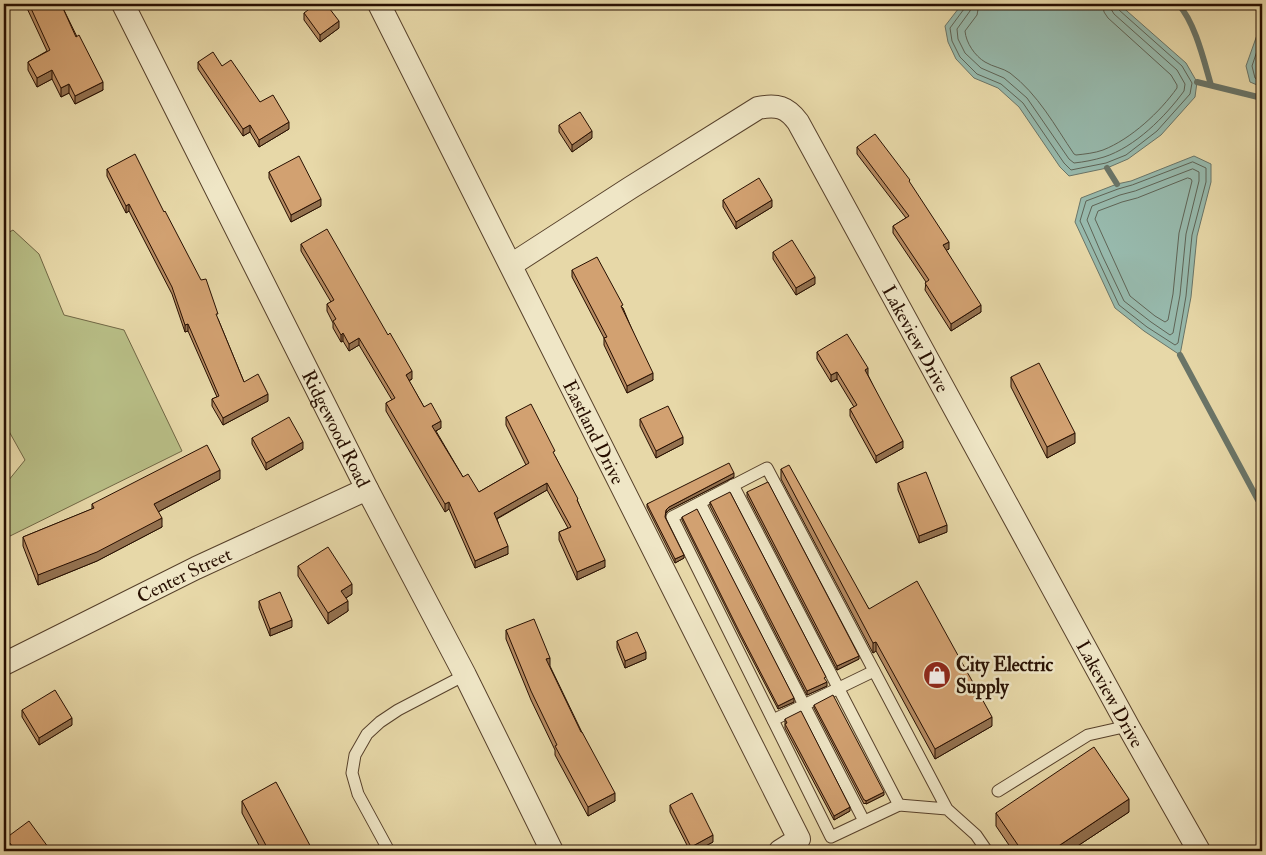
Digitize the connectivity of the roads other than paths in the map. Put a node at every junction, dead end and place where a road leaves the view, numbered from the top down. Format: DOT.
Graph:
graph roads {
  1 [pos="123,4"];
  2 [pos="379,4"];
  3 [pos="511,265"];
  4 [pos="733,485"];
  5 [pos="367,489"];
  6 [pos="700,503"];
  7 [pos="4,664"];
  8 [pos="874,671"];
  9 [pos="465,676"];
  10 [pos="838,688"];
  11 [pos="804,705"];
  12 [pos="773,720"];
  13 [pos="1128,726"];
  14 [pos="998,791"];
  15 [pos="899,805"];
  16 [pos="947,809"];
  17 [pos="864,822"];
  18 [pos="546,848"];
  19 [pos="389,851"];
  20 [pos="780,851"];
  21 [pos="987,851"];
  22 [pos="1199,851"];
  1 -- 5 [label="street, Ridgewood Road"];
  2 -- 3 [label="street, Eastland Drive"];
  3 -- 13 [label="street, Lakeview Drive"];
  3 -- 20 [label="street, Eastland Drive"];
  4 -- 6 [label="lane"];
  4 -- 8 [label="lane"];
  4 -- 10 [label="lane"];
  5 -- 7 [label="street, Center Street"];
  5 -- 9 [label="street, Ridgewood Road"];
  6 -- 11 [label="lane"];
  6 -- 12 [label="lane"];
  8 -- 10 [label="lane"];
  8 -- 16 [label="lane"];
  9 -- 18 [label="street, Ridgewood Road"];
  9 -- 19 [label="lane"];
  10 -- 11 [label="lane"];
  10 -- 15 [label="lane"];
  11 -- 12 [label="lane"];
  11 -- 17 [label="lane"];
  12 -- 17 [label="lane"];
  13 -- 14 [label="lane"];
  13 -- 22 [label="street, Lakeview Drive"];
  15 -- 16 [label="lane"];
  15 -- 17 [label="lane"];
  16 -- 21 [label="lane"];
}
